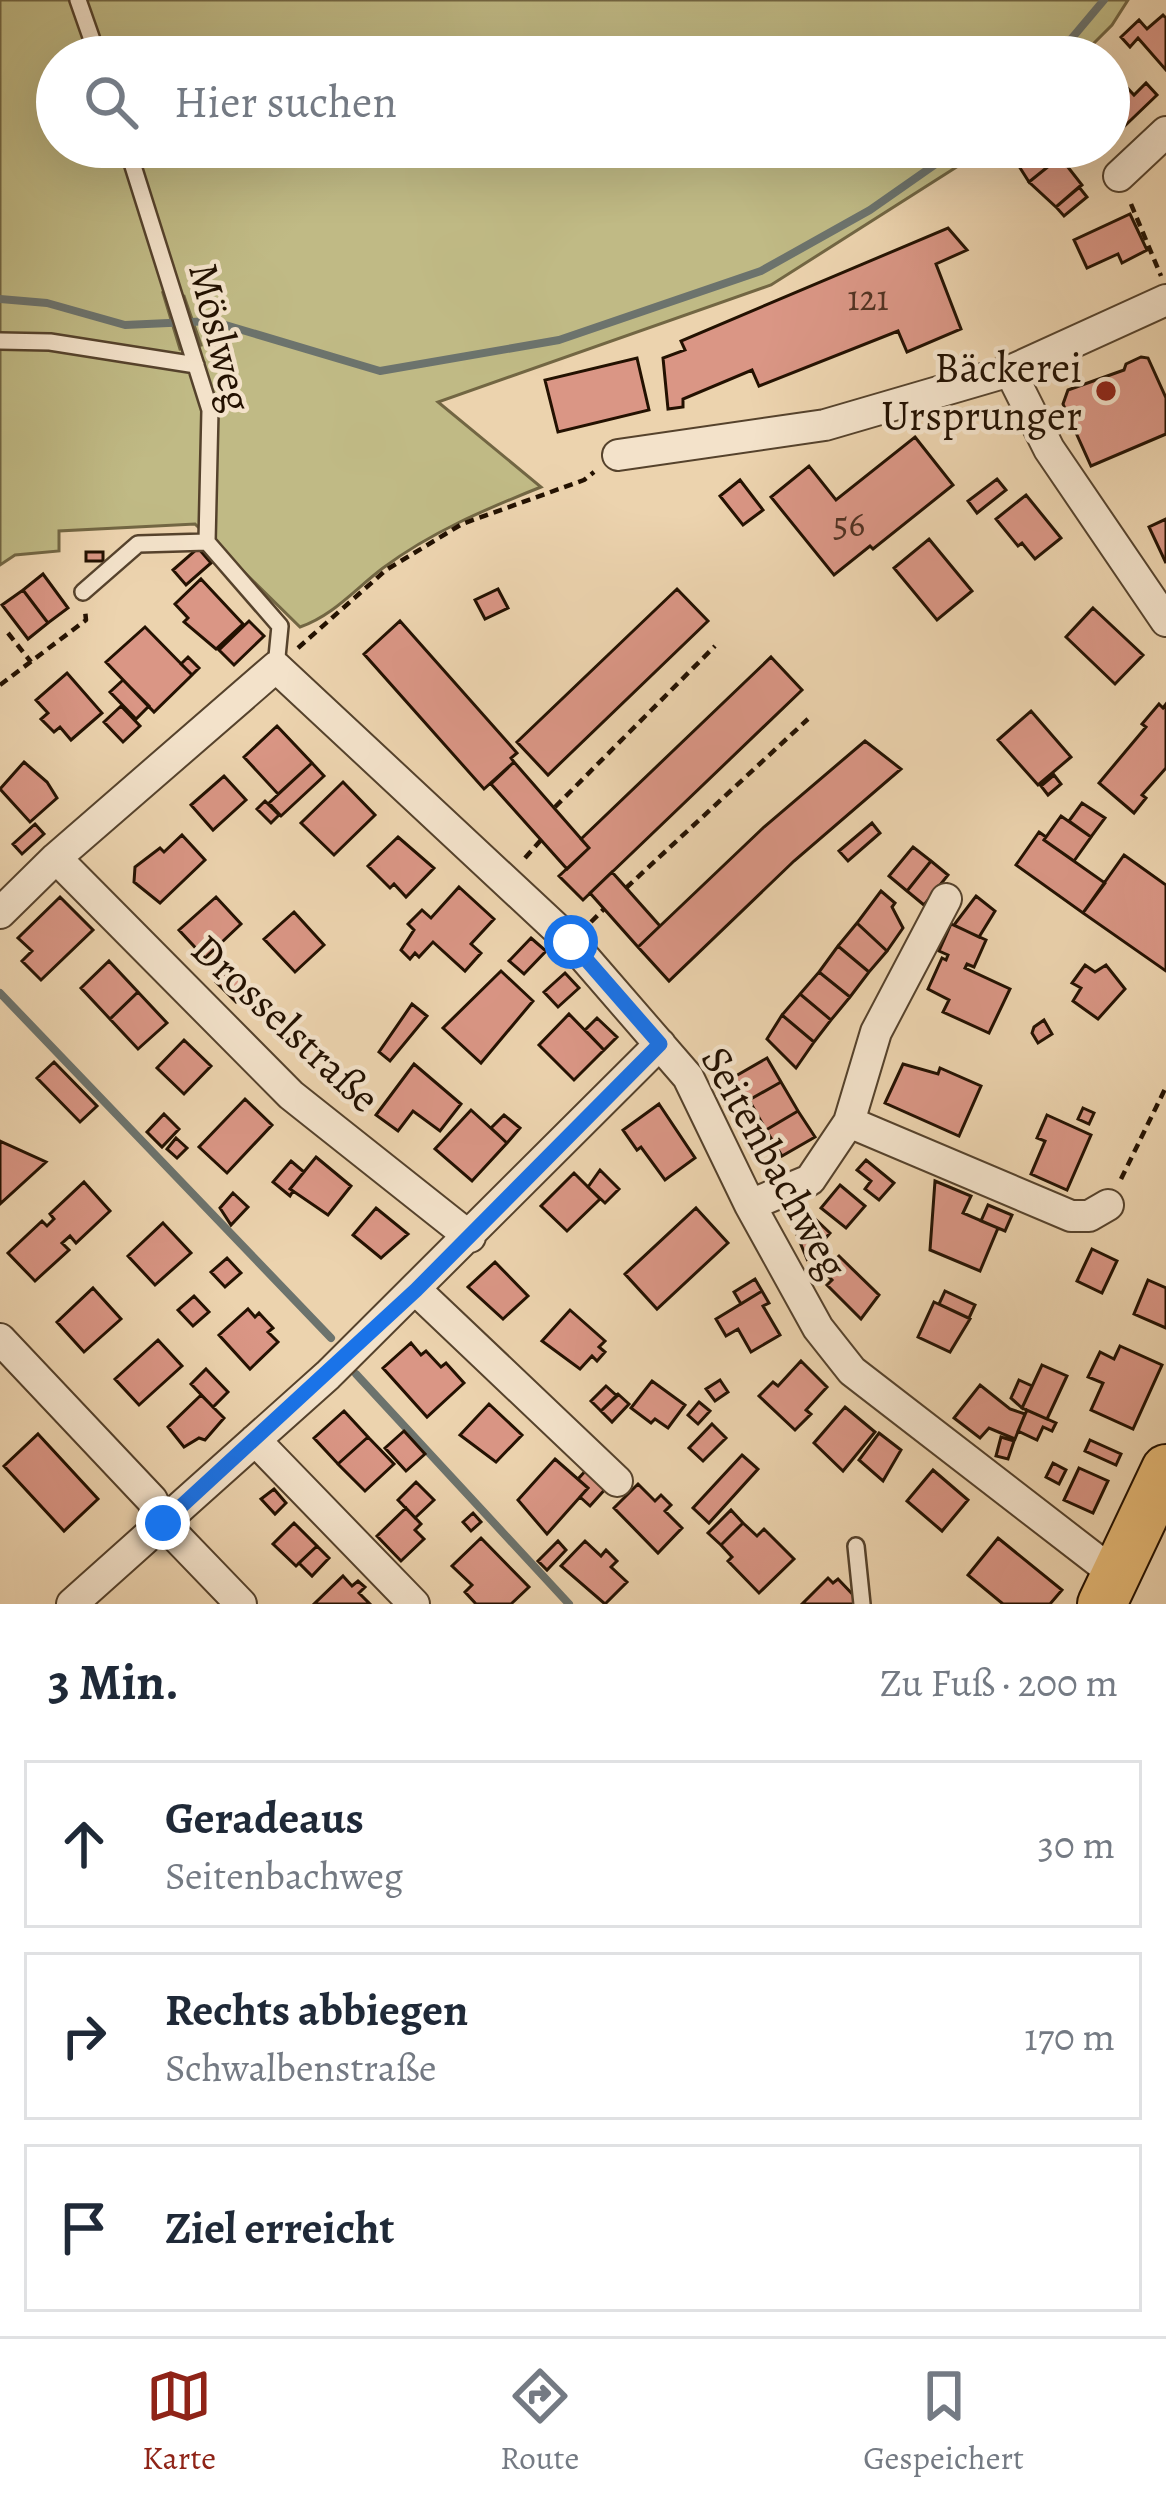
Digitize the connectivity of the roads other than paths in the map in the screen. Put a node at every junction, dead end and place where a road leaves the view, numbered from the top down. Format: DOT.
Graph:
graph roads {
  1 [pos="78,0"];
  2 [pos="91,36"];
  3 [pos="1166,132"];
  4 [pos="1130,166"];
  5 [pos="134,168"];
  6 [pos="1128,168"];
  7 [pos="1119,176"];
  8 [pos="1166,300"];
  9 [pos="0,341"];
  10 [pos="194,358"];
  11 [pos="1010,371"];
  12 [pos="618,455"];
  13 [pos="207,542"];
  14 [pos="83,592"];
  15 [pos="1166,620"];
  16 [pos="276,667"];
  17 [pos="56,858"];
  18 [pos="946,899"];
  19 [pos="0,913"];
  20 [pos="660,1044"];
  21 [pos="849,1123"];
  22 [pos="750,1205"];
  23 [pos="1108,1205"];
  24 [pos="470,1237"];
  25 [pos="416,1290"];
  26 [pos="0,1339"];
  27 [pos="255,1440"];
  28 [pos="1166,1468"];
  29 [pos="617,1481"];
  30 [pos="163,1523"];
  31 [pos="856,1546"];
  32 [pos="1109,1589"];
  33 [pos="71,1604"];
  34 [pos="241,1604"];
  35 [pos="414,1604"];
  36 [pos="862,1604"];
  1 -- 2 [label="lane"];
  3 -- 4 [label="street"];
  5 -- 10 [label="lane, Möslweg"];
  6 -- 7 [label="street"];
  8 -- 11 [label="street"];
  9 -- 10 [label="lane"];
  10 -- 13 [label="lane, Möslweg"];
  11 -- 12 [label="street"];
  11 -- 15 [label="street"];
  13 -- 14 [label="lane"];
  13 -- 16 [label="lane"];
  16 -- 17 [label="street"];
  16 -- 20 [label="street, Seitenbachweg"];
  17 -- 19 [label="street"];
  17 -- 24 [label="street, Drosselstraße"];
  18 -- 21 [label="street"];
  20 -- 22 [label="street, Seitenbachweg"];
  20 -- 24 [label="street"];
  21 -- 22 [label="street"];
  21 -- 23 [label="street"];
  22 -- 32 [label="street, Seitenbachweg"];
  24 -- 25 [label="street"];
  25 -- 27 [label="street"];
  25 -- 29 [label="street"];
  26 -- 30 [label="street"];
  27 -- 30 [label="street"];
  27 -- 35 [label="street"];
  28 -- 32 [label="main road"];
  30 -- 33 [label="street"];
  30 -- 34 [label="street"];
  31 -- 36 [label="lane"];
}
